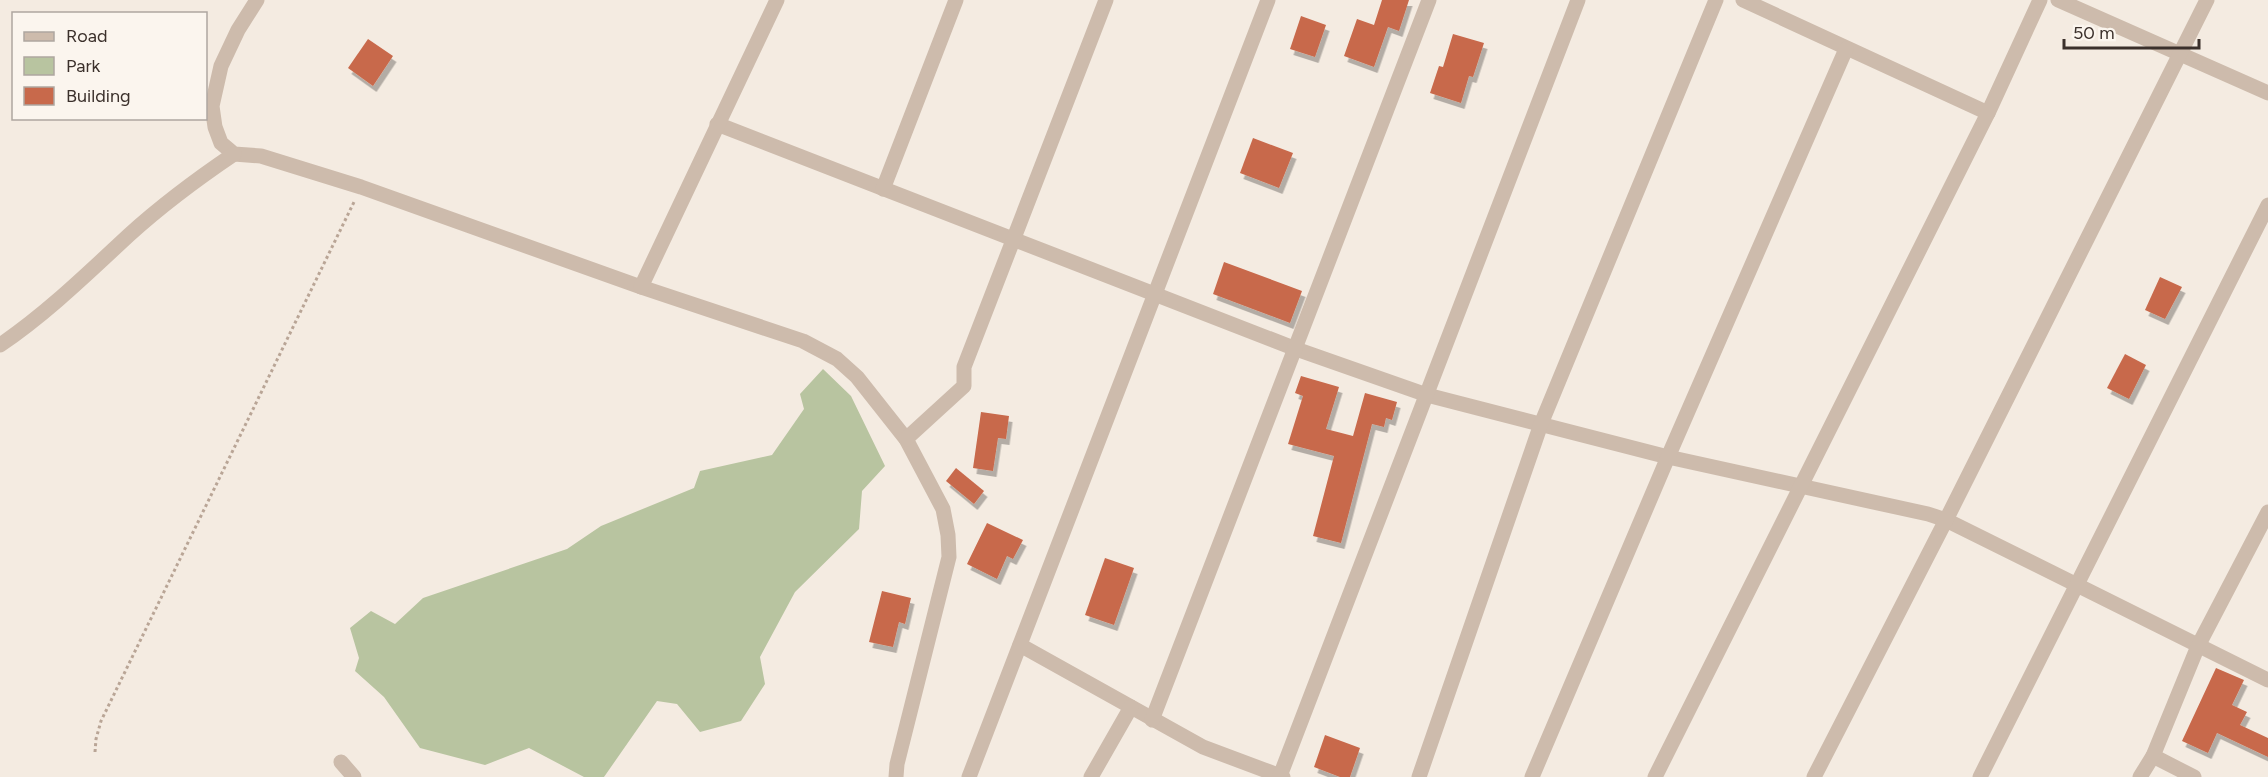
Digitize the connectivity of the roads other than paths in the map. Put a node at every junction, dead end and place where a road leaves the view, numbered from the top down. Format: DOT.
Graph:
graph roads {
  1 [pos="257,0"];
  2 [pos="777,0"];
  3 [pos="956,0"];
  4 [pos="1106,0"];
  5 [pos="1268,0"];
  6 [pos="1430,0"];
  7 [pos="1578,0"];
  8 [pos="1716,0"];
  9 [pos="1743,0"];
  10 [pos="2040,0"];
  11 [pos="2058,0"];
  12 [pos="2207,0"];
  13 [pos="1846,49"];
  14 [pos="2180,54"];
  15 [pos="2268,93"];
  16 [pos="1988,113"];
  17 [pos="717,124"];
  18 [pos="234,154"];
  19 [pos="883,189"];
  20 [pos="2268,205"];
  21 [pos="1014,239"];
  22 [pos="641,287"];
  23 [pos="1155,295"];
  24 [pos="0,345"];
  25 [pos="1296,349"];
  26 [pos="1427,395"];
  27 [pos="1541,424"];
  28 [pos="906,439"];
  29 [pos="1668,457"];
  30 [pos="1800,486"];
  31 [pos="2268,512"];
  32 [pos="1946,520"];
  33 [pos="2076,585"];
  34 [pos="1020,645"];
  35 [pos="2198,646"];
  36 [pos="2268,681"];
  37 [pos="1131,707"];
  38 [pos="1152,720"];
  39 [pos="2152,756"];
  40 [pos="340,762"];
  41 [pos="1282,776"];
  42 [pos="354,777"];
  43 [pos="896,777"];
  44 [pos="969,777"];
  45 [pos="1091,777"];
  46 [pos="1419,777"];
  47 [pos="1532,777"];
  48 [pos="1655,777"];
  49 [pos="1814,777"];
  50 [pos="1980,777"];
  51 [pos="2140,777"];
  52 [pos="2194,777"];
  1 -- 18 [label="street"];
  2 -- 17 [label="street"];
  3 -- 19 [label="street"];
  4 -- 21 [label="street"];
  5 -- 23 [label="street"];
  6 -- 25 [label="street"];
  7 -- 26 [label="street"];
  8 -- 27 [label="street"];
  9 -- 13 [label="street"];
  10 -- 16 [label="street"];
  11 -- 14 [label="street"];
  12 -- 14 [label="street"];
  13 -- 16 [label="street"];
  13 -- 29 [label="street"];
  14 -- 15 [label="street"];
  14 -- 32 [label="street"];
  16 -- 30 [label="street"];
  17 -- 19 [label="street"];
  17 -- 22 [label="street"];
  18 -- 22 [label="street"];
  18 -- 24 [label="street"];
  19 -- 21 [label="street"];
  20 -- 33 [label="street"];
  21 -- 23 [label="street"];
  21 -- 28 [label="street"];
  22 -- 28 [label="street"];
  23 -- 25 [label="street"];
  23 -- 34 [label="street"];
  25 -- 26 [label="street"];
  25 -- 38 [label="street"];
  26 -- 27 [label="street"];
  26 -- 41 [label="street"];
  27 -- 29 [label="street"];
  27 -- 46 [label="street"];
  28 -- 43 [label="street"];
  29 -- 30 [label="street"];
  29 -- 47 [label="street"];
  30 -- 32 [label="street"];
  30 -- 48 [label="street"];
  31 -- 35 [label="street"];
  32 -- 33 [label="street"];
  32 -- 49 [label="street"];
  33 -- 35 [label="street"];
  33 -- 50 [label="street"];
  34 -- 37 [label="street"];
  34 -- 44 [label="street"];
  35 -- 36 [label="street"];
  35 -- 39 [label="street"];
  37 -- 38 [label="street"];
  37 -- 45 [label="street"];
  38 -- 41 [label="street"];
  39 -- 51 [label="street"];
  39 -- 52 [label="street"];
  40 -- 42 [label="street"];
}
